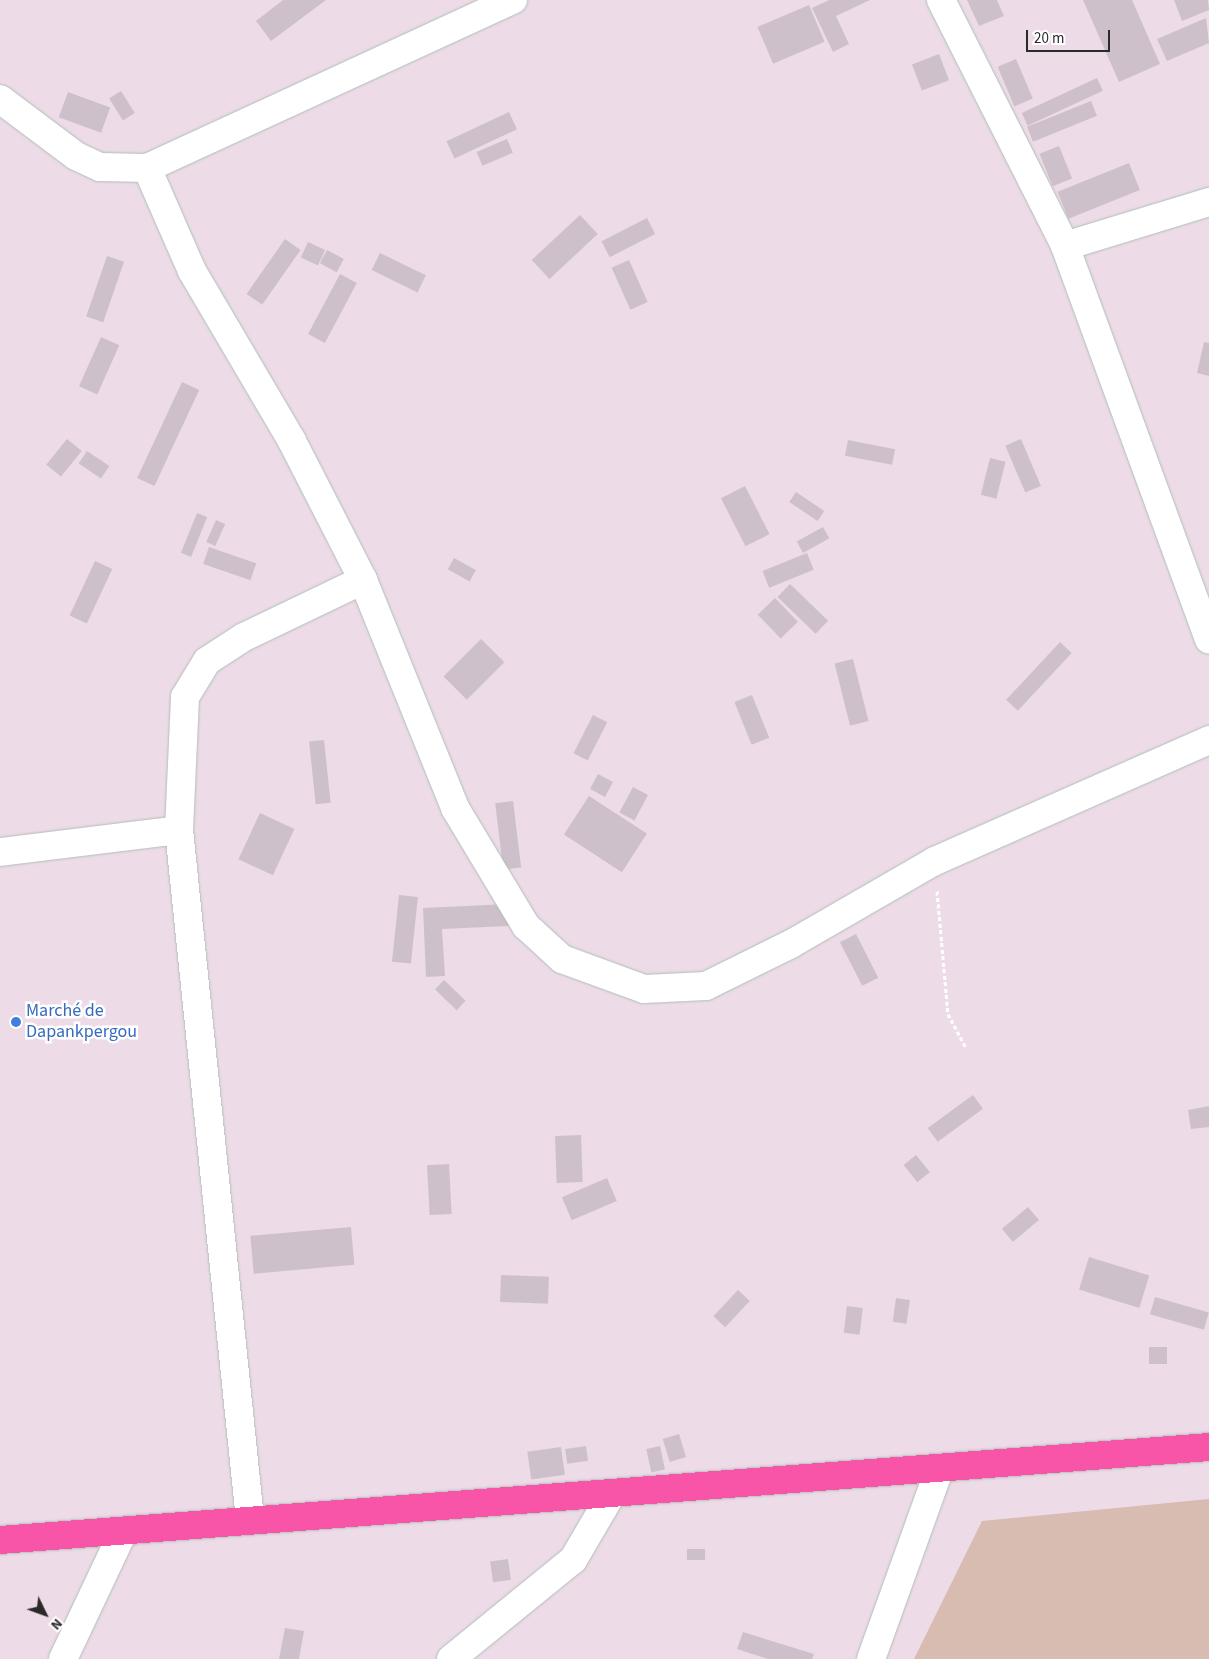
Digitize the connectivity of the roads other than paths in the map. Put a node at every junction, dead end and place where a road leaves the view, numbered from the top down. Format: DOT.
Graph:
graph roads {
  1 [pos="512,0"];
  2 [pos="941,0"];
  3 [pos="0,99"];
  4 [pos="147,168"];
  5 [pos="1209,202"];
  6 [pos="1065,246"];
  7 [pos="363,580"];
  8 [pos="1209,638"];
  9 [pos="1209,740"];
  10 [pos="179,830"];
  11 [pos="0,852"];
  12 [pos="1209,1447"];
  13 [pos="939,1470"];
  14 [pos="610,1497"];
  15 [pos="250,1519"];
  16 [pos="122,1534"];
  17 [pos="0,1540"];
  18 [pos="63,1659"];
  19 [pos="451,1659"];
  20 [pos="871,1659"];
  1 -- 4 [label="street"];
  2 -- 6 [label="street"];
  3 -- 4 [label="street"];
  4 -- 7 [label="street"];
  5 -- 6 [label="street"];
  6 -- 8 [label="street"];
  7 -- 9 [label="street"];
  7 -- 10 [label="street"];
  10 -- 11 [label="street"];
  10 -- 15 [label="street"];
  12 -- 13 [label="main road"];
  13 -- 14 [label="main road"];
  13 -- 20 [label="street"];
  14 -- 15 [label="main road"];
  14 -- 19 [label="street"];
  15 -- 16 [label="main road"];
  16 -- 17 [label="main road"];
  16 -- 18 [label="street"];
}
